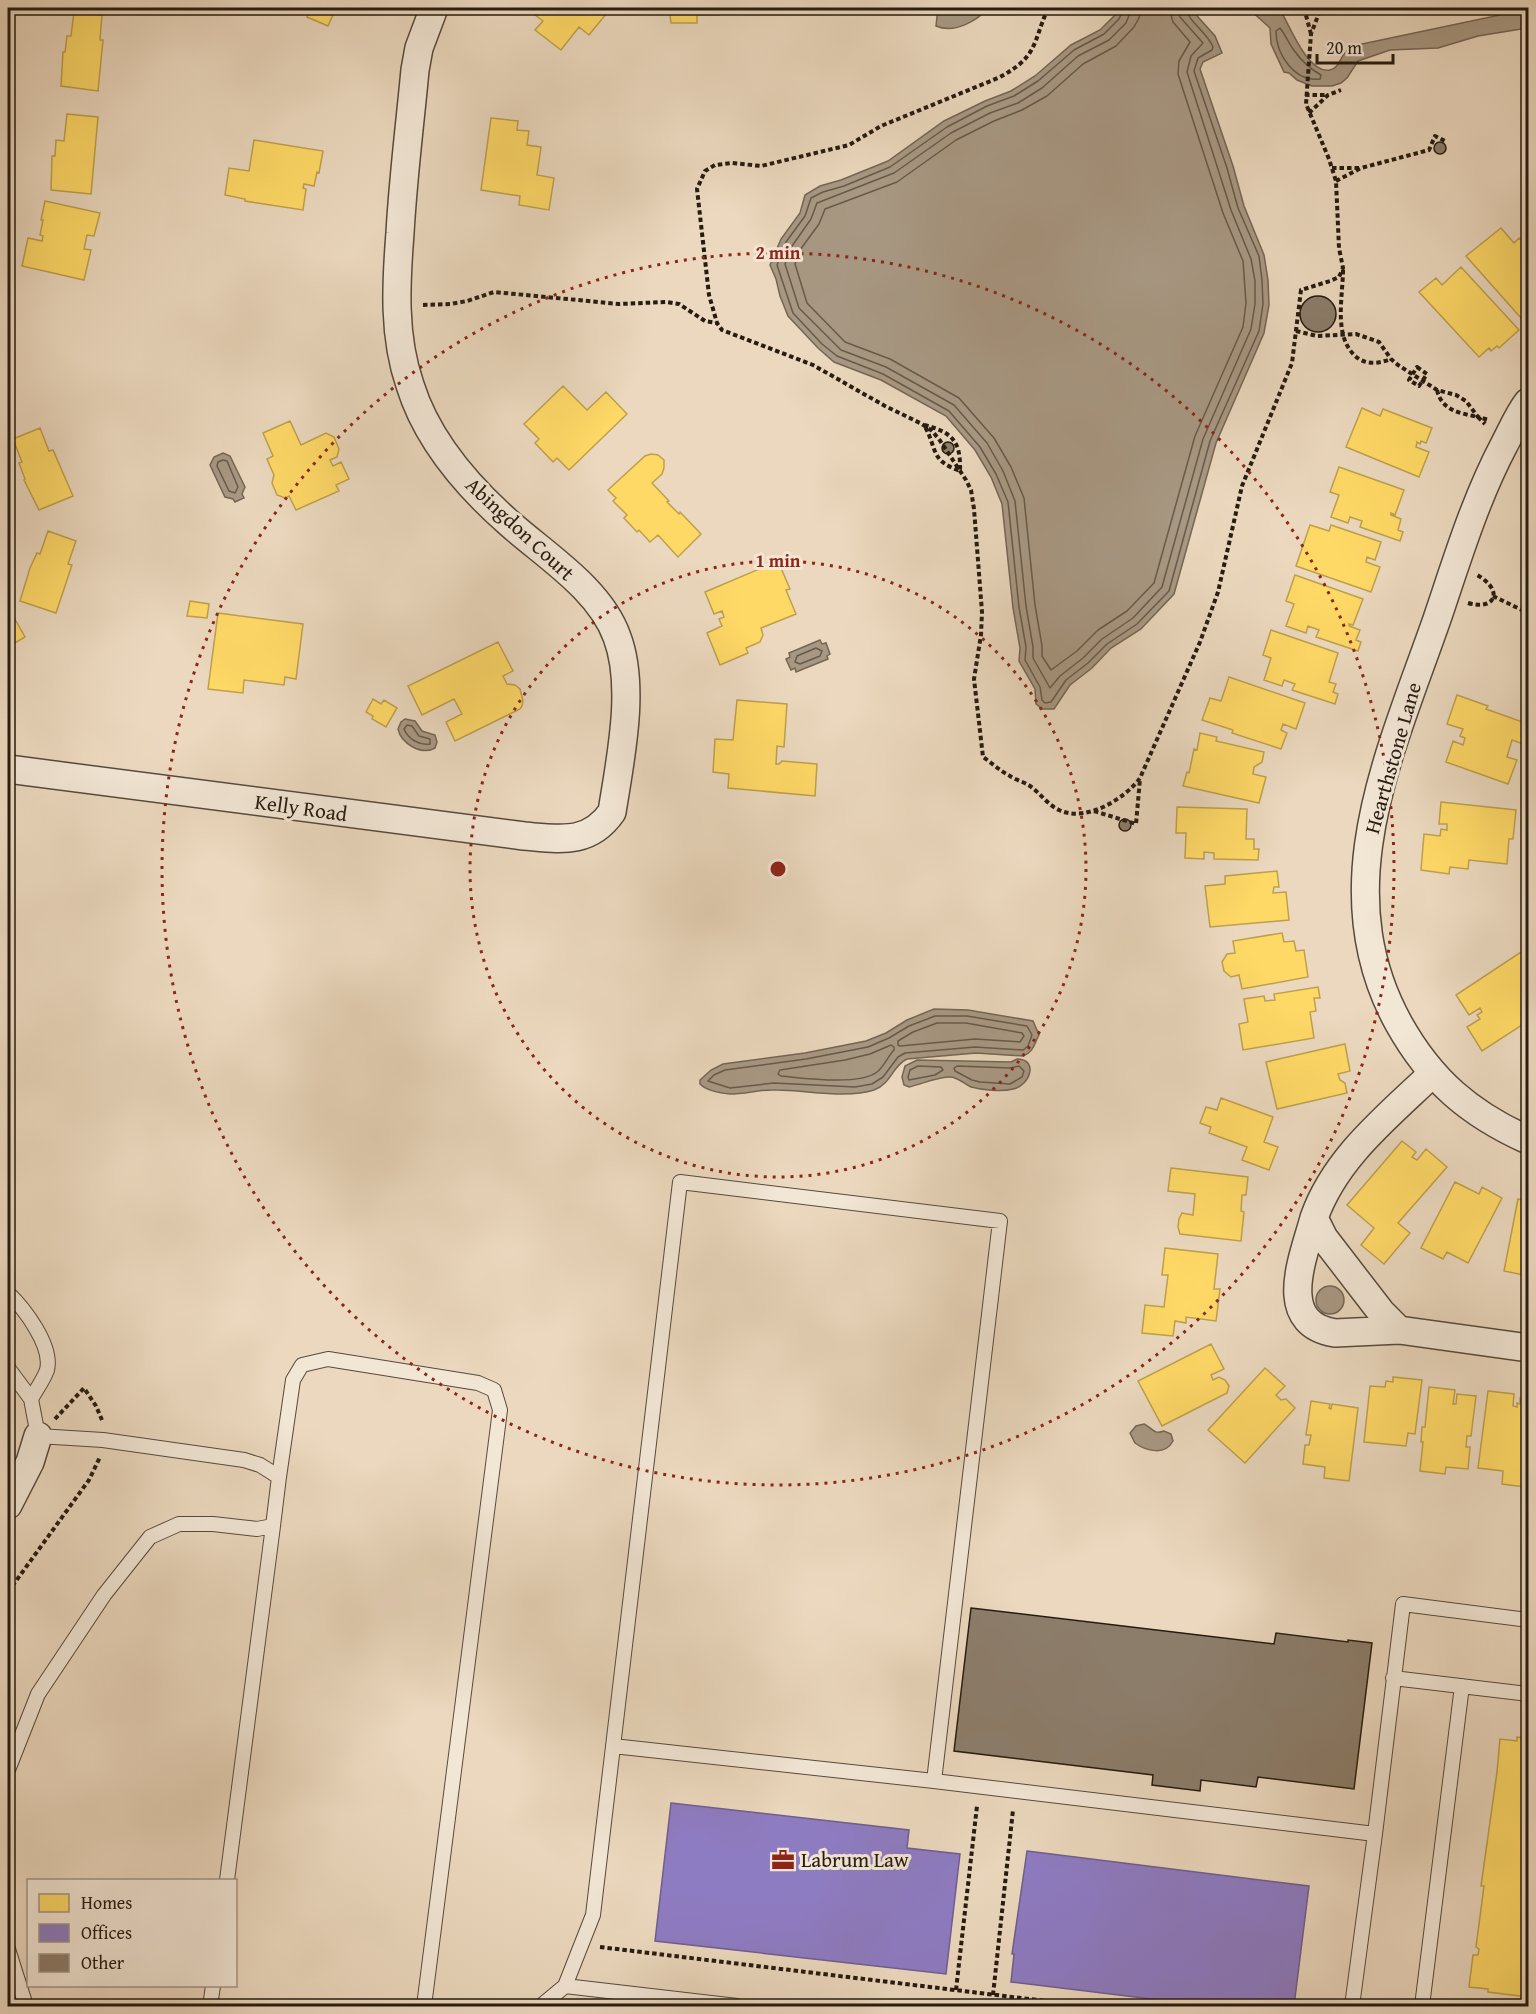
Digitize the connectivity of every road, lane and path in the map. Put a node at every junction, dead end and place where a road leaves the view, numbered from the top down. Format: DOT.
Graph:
graph roads {
  1 [pos="434,8"];
  2 [pos="1048,8"];
  3 [pos="1304,8"];
  4 [pos="1321,8"];
  5 [pos="1311,34"];
  6 [pos="1341,90"];
  7 [pos="1305,93"];
  8 [pos="1328,95"];
  9 [pos="1309,113"];
  10 [pos="1447,142"];
  11 [pos="1332,168"];
  12 [pos="1361,168"];
  13 [pos="1336,181"];
  14 [pos="1343,268"];
  15 [pos="397,305"];
  16 [pos="717,323"];
  17 [pos="1296,331"];
  18 [pos="1391,359"];
  19 [pos="1413,374"];
  20 [pos="1423,381"];
  21 [pos="1437,390"];
  22 [pos="1528,402"];
  23 [pos="1479,417"];
  24 [pos="924,425"];
  25 [pos="1509,435"];
  26 [pos="960,471"];
  27 [pos="1493,596"];
  28 [pos="1528,613"];
  29 [pos="8,769"];
  30 [pos="1140,778"];
  31 [pos="1093,810"];
  32 [pos="594,831"];
  33 [pos="1432,1074"];
  34 [pos="1528,1140"];
  35 [pos="1314,1218"];
  36 [pos="9,1297"];
  37 [pos="1399,1330"];
  38 [pos="1528,1348"];
  39 [pos="8,1368"];
  40 [pos="31,1399"];
  41 [pos="38,1436"];
  42 [pos="103,1440"];
  43 [pos="279,1477"];
  44 [pos="8,1505"];
  45 [pos="273,1526"];
  46 [pos="8,1593"];
  47 [pos="1528,1620"];
  48 [pos="1393,1678"];
  49 [pos="1462,1686"];
  50 [pos="1528,1694"];
  51 [pos="613,1746"];
  52 [pos="8,1770"];
  53 [pos="934,1781"];
  54 [pos="979,1787"];
  55 [pos="1015,1791"];
  56 [pos="1375,1834"];
  57 [pos="227,1879"];
  58 [pos="581,1945"];
  59 [pos="8,1950"];
  60 [pos="565,1986"];
  61 [pos="213,1987"];
  62 [pos="956,1990"];
  63 [pos="993,1995"];
  64 [pos="26,2007"];
  65 [pos="210,2007"];
  66 [pos="424,2007"];
  67 [pos="541,2007"];
  68 [pos="737,2007"];
  69 [pos="1088,2007"];
  70 [pos="1352,2007"];
  71 [pos="1422,2007"];
  1 -- 15 [label="street, Abingdon Court"];
  2 -- 16 [label="path"];
  3 -- 5 [label="path"];
  4 -- 5 [label="path"];
  5 -- 7 [label="path"];
  6 -- 8 [label="path"];
  7 -- 8 [label="path"];
  7 -- 9 [label="path"];
  8 -- 9 [label="path"];
  9 -- 11 [label="path"];
  10 -- 12 [label="path"];
  11 -- 12 [label="path"];
  11 -- 13 [label="path"];
  12 -- 13 [label="path"];
  13 -- 14 [label="path"];
  14 -- 17 [label="path"];
  14 -- 18 [label="path"];
  15 -- 16 [label="path"];
  15 -- 32 [label="street, Abingdon Court"];
  16 -- 24 [label="path"];
  17 -- 18 [label="path"];
  17 -- 30 [label="path"];
  18 -- 19 [label="path"];
  19 -- 20 [label="path"];
  19 -- 20 [label="path"];
  20 -- 21 [label="path"];
  21 -- 23 [label="path"];
  21 -- 23 [label="path"];
  22 -- 25 [label="street, Hearthstone Lane"];
  23 -- 25 [label="path"];
  23 -- 25 [label="path"];
  24 -- 26 [label="path"];
  24 -- 26 [label="path"];
  24 -- 26 [label="path"];
  25 -- 33 [label="street, Hearthstone Lane"];
  26 -- 31 [label="path"];
  27 -- 28 [label="path"];
  29 -- 32 [label="street, Kelly Road"];
  30 -- 31 [label="path"];
  30 -- 31 [label="path"];
  33 -- 34 [label="street, Hearthstone Lane"];
  33 -- 35 [label="street"];
  35 -- 37 [label="street"];
  35 -- 37 [label="street"];
  36 -- 40 [label="lane"];
  37 -- 38 [label="street"];
  39 -- 40 [label="lane"];
  40 -- 41 [label="lane"];
  41 -- 42 [label="lane"];
  41 -- 42 [label="path"];
  41 -- 44 [label="street"];
  42 -- 43 [label="lane"];
  42 -- 46 [label="path"];
  43 -- 45 [label="lane"];
  43 -- 66 [label="lane"];
  45 -- 52 [label="lane"];
  45 -- 57 [label="lane"];
  47 -- 48 [label="lane"];
  48 -- 49 [label="lane"];
  48 -- 56 [label="lane"];
  49 -- 50 [label="lane"];
  49 -- 71 [label="lane"];
  51 -- 53 [label="lane"];
  51 -- 53 [label="lane"];
  51 -- 58 [label="lane"];
  53 -- 54 [label="lane"];
  54 -- 55 [label="lane"];
  54 -- 62 [label="path"];
  55 -- 56 [label="lane"];
  55 -- 63 [label="path"];
  56 -- 70 [label="lane"];
  58 -- 60 [label="lane"];
  58 -- 62 [label="path"];
  59 -- 64 [label="lane"];
  60 -- 67 [label="lane"];
  60 -- 68 [label="lane"];
  61 -- 65 [label="lane"];
  62 -- 63 [label="path"];
  63 -- 69 [label="path"];
}
